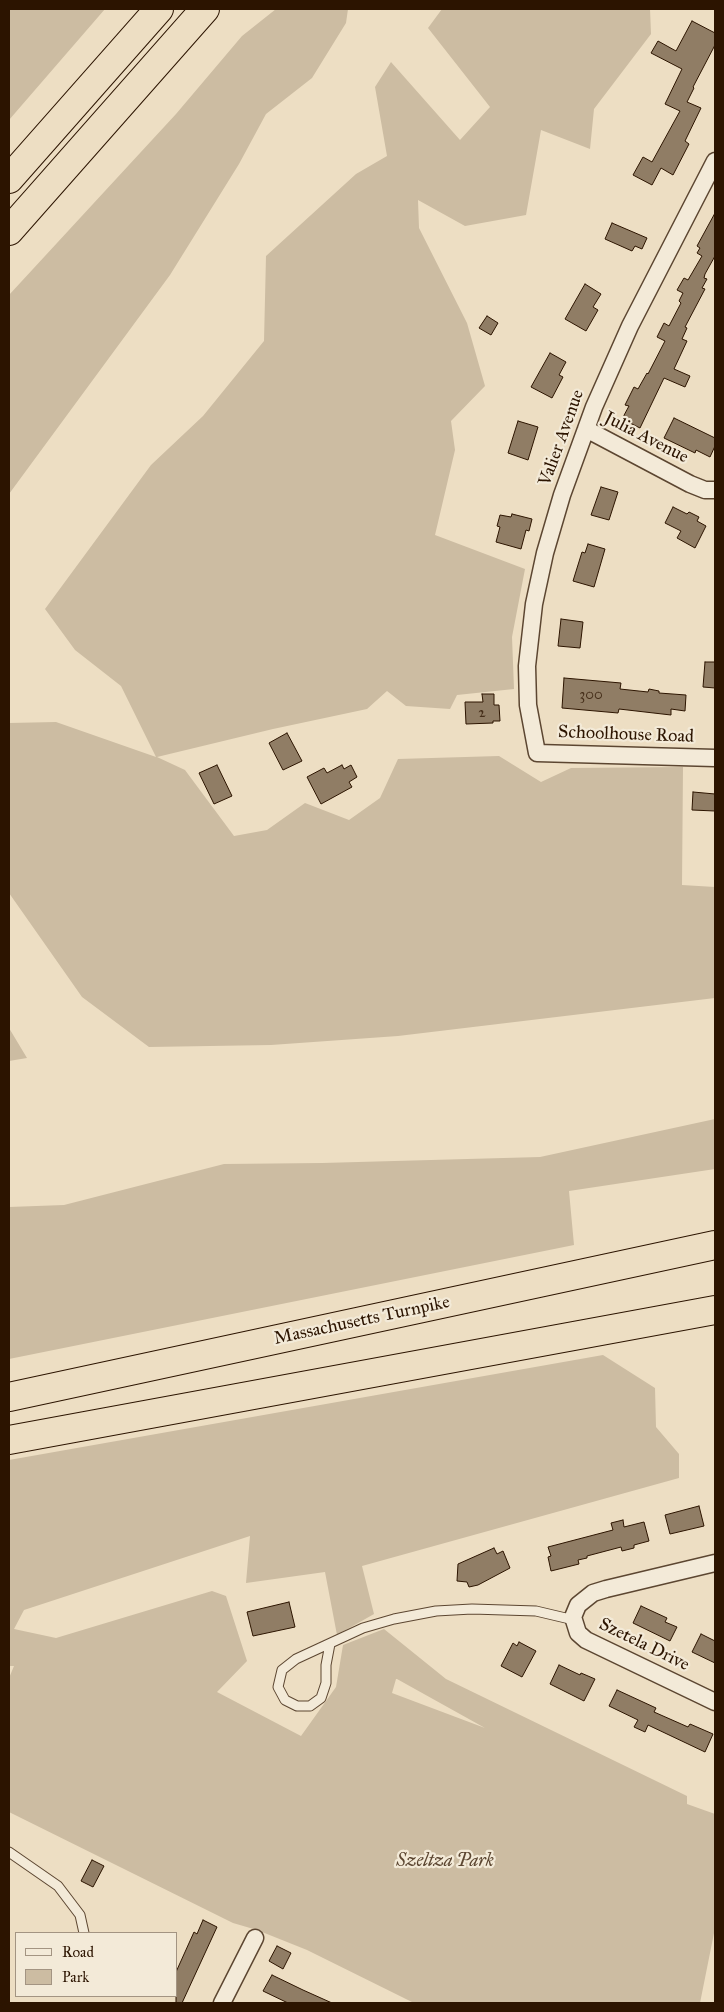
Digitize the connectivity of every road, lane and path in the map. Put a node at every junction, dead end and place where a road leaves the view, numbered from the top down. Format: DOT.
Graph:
graph roads {
  1 [pos="159,9"];
  2 [pos="204,9"];
  3 [pos="715,161"];
  4 [pos="9,179"];
  5 [pos="9,231"];
  6 [pos="586,429"];
  7 [pos="715,490"];
  8 [pos="537,752"];
  9 [pos="715,758"];
  10 [pos="715,1246"];
  11 [pos="715,1310"];
  12 [pos="9,1397"];
  13 [pos="9,1440"];
  14 [pos="715,1563"];
  15 [pos="574,1620"];
  16 [pos="330,1644"];
  17 [pos="715,1702"];
  18 [pos="9,1852"];
  19 [pos="84,1932"];
  20 [pos="255,1938"];
  21 [pos="222,2003"];
  1 -- 4 [label="highway"];
  2 -- 5 [label="highway"];
  3 -- 6 [label="street, Valier Avenue"];
  6 -- 7 [label="street, Julia Avenue"];
  6 -- 8 [label="street, Valier Avenue"];
  8 -- 9 [label="street, Schoolhouse Road"];
  10 -- 12 [label="highway, Massachusetts Turnpike"];
  11 -- 13 [label="highway"];
  14 -- 15 [label="street, Szetela Drive"];
  15 -- 16 [label="lane"];
  15 -- 17 [label="street, Szetela Drive"];
  16 -- 16 [label="lane"];
  18 -- 19 [label="lane"];
  20 -- 21 [label="street"];
}
